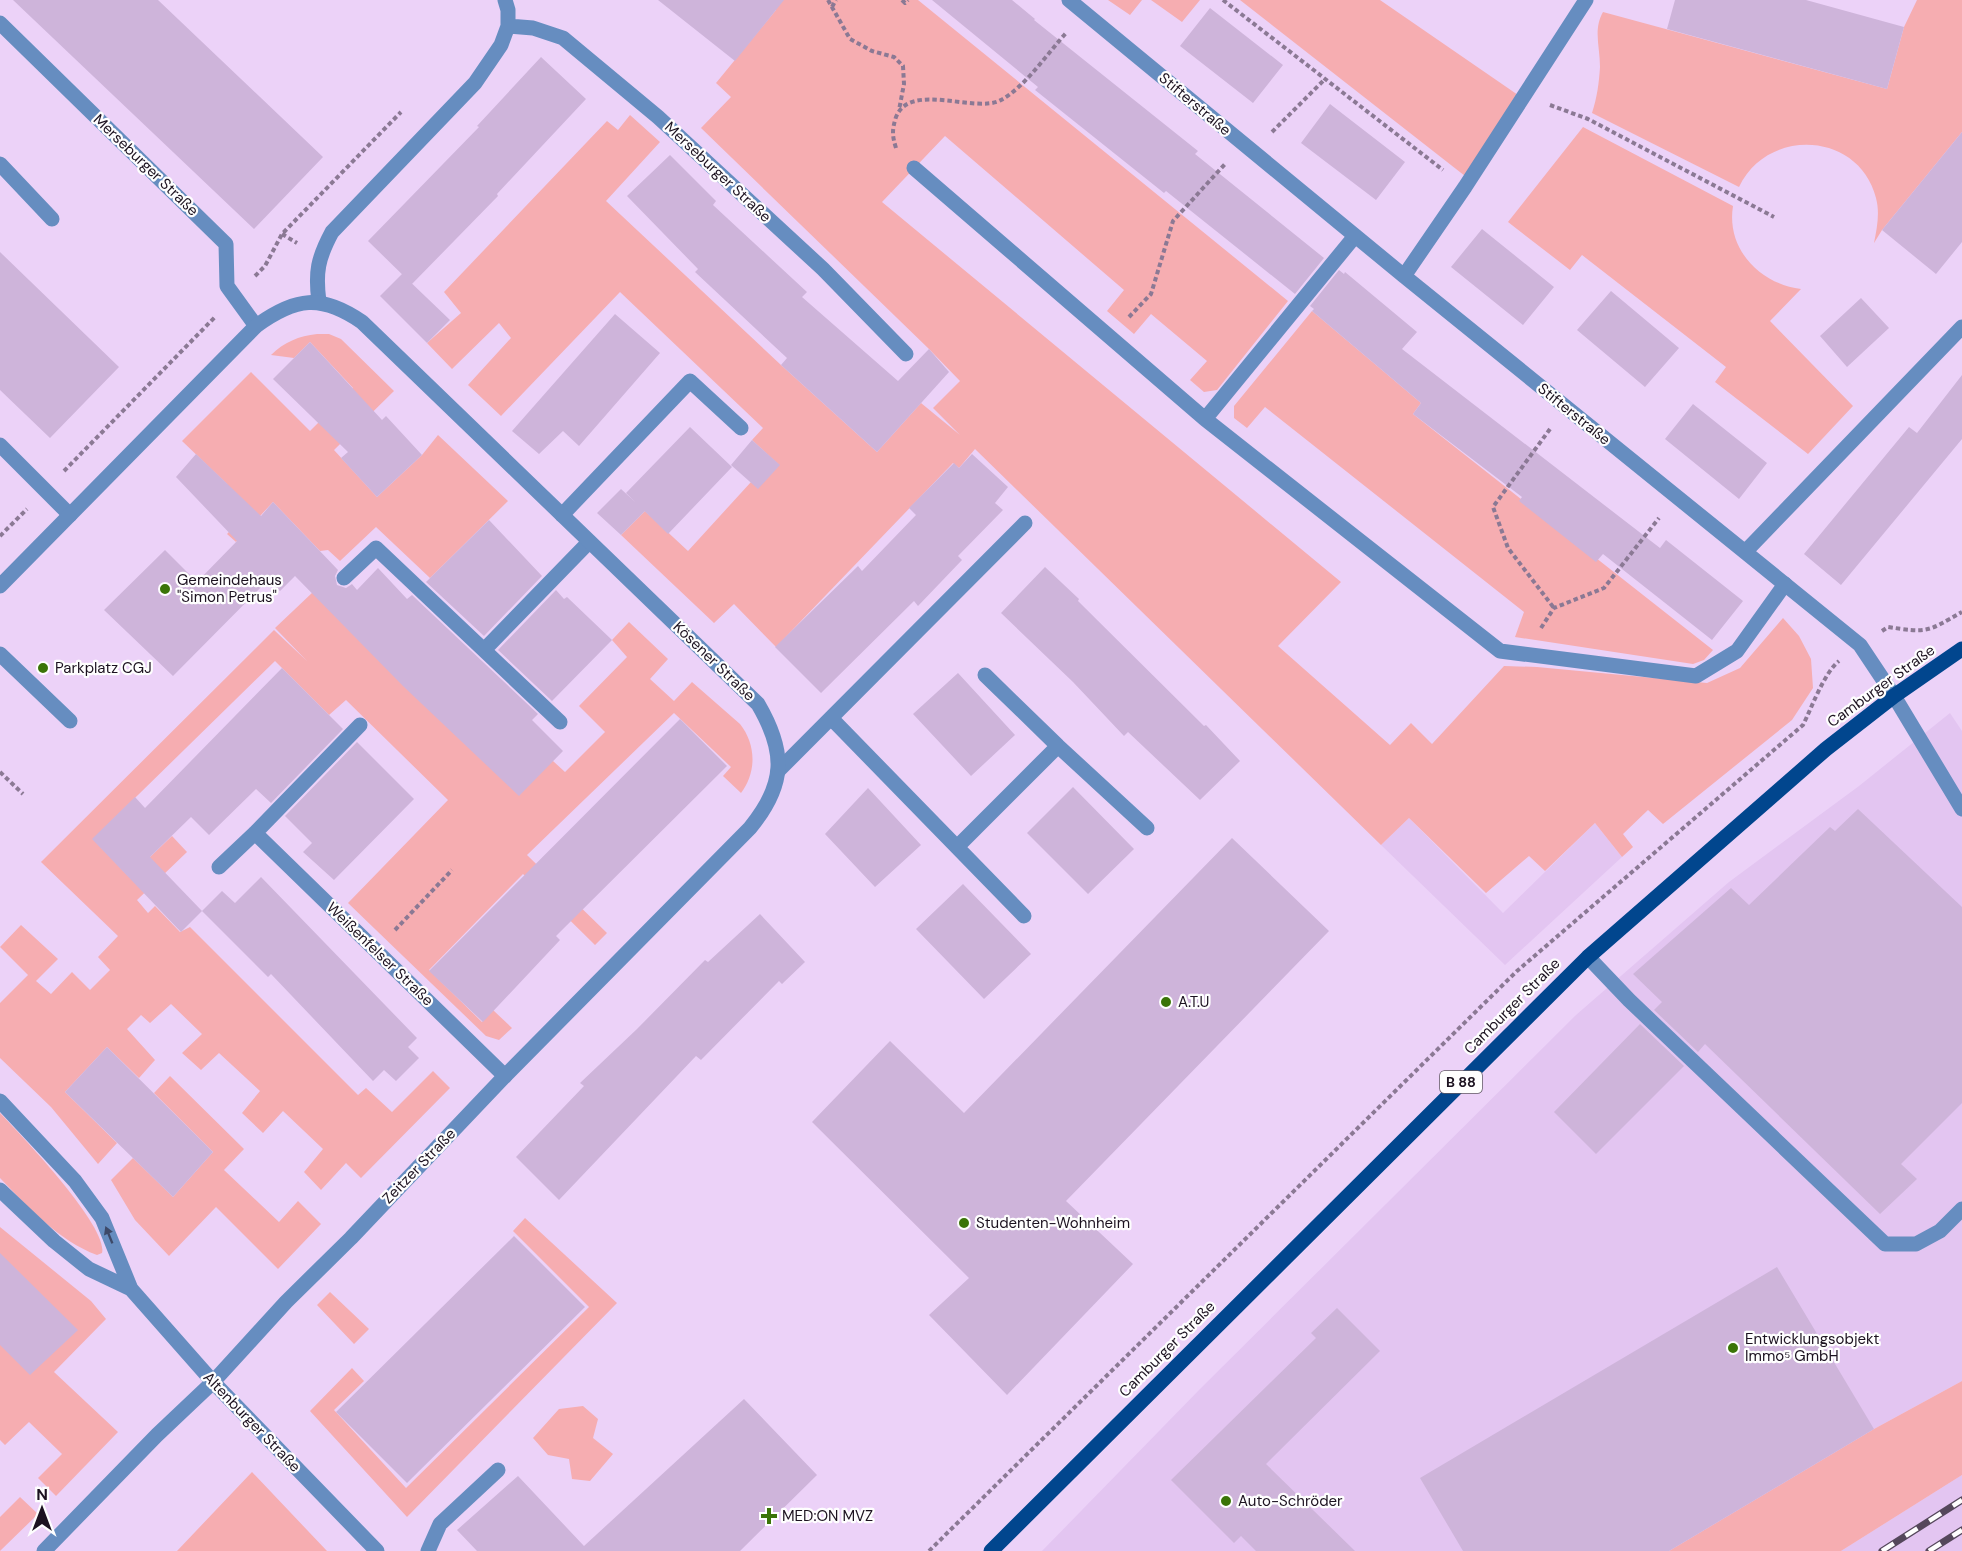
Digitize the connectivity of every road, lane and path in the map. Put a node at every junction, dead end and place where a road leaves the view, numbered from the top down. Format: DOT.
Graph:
graph roads {
  1 [pos="505,0"];
  2 [pos="828,0"];
  3 [pos="837,0"];
  4 [pos="902,0"];
  5 [pos="908,0"];
  6 [pos="1069,0"];
  7 [pos="1223,0"];
  8 [pos="1586,0"];
  9 [pos="832,7"];
  10 [pos="1084,13"];
  11 [pos="0,23"];
  12 [pos="508,26"];
  13 [pos="1325,79"];
  14 [pos="1524,96"];
  15 [pos="899,110"];
  16 [pos="401,112"];
  17 [pos="1243,144"];
  18 [pos="0,164"];
  19 [pos="914,168"];
  20 [pos="1465,188"];
  21 [pos="1774,217"];
  22 [pos="52,219"];
  23 [pos="1355,236"];
  24 [pos="1404,276"];
  25 [pos="235,296"];
  26 [pos="319,302"];
  27 [pos="256,326"];
  28 [pos="1962,327"];
  29 [pos="1110,337"];
  30 [pos="906,354"];
  31 [pos="1566,408"];
  32 [pos="1205,419"];
  33 [pos="741,428"];
  34 [pos="0,445"];
  35 [pos="46,490"];
  36 [pos="70,514"];
  37 [pos="562,515"];
  38 [pos="1024,523"];
  39 [pos="0,536"];
  40 [pos="589,542"];
  41 [pos="1639,544"];
  42 [pos="1745,552"];
  43 [pos="344,578"];
  44 [pos="1785,584"];
  45 [pos="0,586"];
  46 [pos="1554,608"];
  47 [pos="1962,612"];
  48 [pos="1860,645"];
  49 [pos="484,650"];
  50 [pos="1962,650"];
  51 [pos="0,654"];
  52 [pos="1524,654"];
  53 [pos="985,675"];
  54 [pos="1894,696"];
  55 [pos="831,718"];
  56 [pos="70,721"];
  57 [pos="560,722"];
  58 [pos="360,725"];
  59 [pos="1058,746"];
  60 [pos="778,771"];
  61 [pos="0,772"];
  62 [pos="23,794"];
  63 [pos="1962,809"];
  64 [pos="1147,828"];
  65 [pos="255,833"];
  66 [pos="957,847"];
  67 [pos="219,867"];
  68 [pos="452,870"];
  69 [pos="1024,916"];
  70 [pos="376,950"];
  71 [pos="1588,957"];
  72 [pos="506,1076"];
  73 [pos="0,1101"];
  74 [pos="0,1190"];
  75 [pos="1962,1209"];
  76 [pos="131,1289"];
  77 [pos="213,1382"];
  78 [pos="498,1470"];
  79 [pos="44,1551"];
  80 [pos="377,1551"];
  81 [pos="428,1551"];
  82 [pos="929,1551"];
  83 [pos="991,1551"];
  1 -- 12 [label="street"];
  2 -- 9 [label="path"];
  3 -- 9 [label="path"];
  4 -- 5 [label="path"];
  6 -- 10 [label="street, Stifterstraße"];
  7 -- 13 [label="path"];
  8 -- 14 [label="street"];
  9 -- 15 [label="path"];
  10 -- 15 [label="path"];
  10 -- 17 [label="street, Stifterstraße"];
  11 -- 25 [label="street, Merseburger Straße"];
  12 -- 26 [label="street"];
  12 -- 30 [label="street, Merseburger Straße"];
  13 -- 17 [label="path"];
  13 -- 20 [label="path"];
  14 -- 20 [label="street"];
  14 -- 21 [label="path"];
  15 -- 19 [label="path"];
  16 -- 25 [label="path"];
  17 -- 23 [label="street, Stifterstraße"];
  17 -- 29 [label="path"];
  18 -- 22 [label="street"];
  19 -- 29 [label="street"];
  20 -- 24 [label="street"];
  23 -- 24 [label="street, Stifterstraße"];
  23 -- 32 [label="street"];
  24 -- 31 [label="street, Stifterstraße"];
  25 -- 27 [label="street, Merseburger Straße"];
  25 -- 35 [label="path"];
  26 -- 27 [label="street"];
  26 -- 37 [label="street, Kösener Straße"];
  27 -- 36 [label="street"];
  28 -- 42 [label="street"];
  29 -- 32 [label="street"];
  31 -- 42 [label="street, Stifterstraße"];
  31 -- 46 [label="path"];
  32 -- 52 [label="street"];
  33 -- 37 [label="street"];
  34 -- 35 [label="street"];
  35 -- 36 [label="street"];
  35 -- 39 [label="path"];
  36 -- 45 [label="street"];
  37 -- 40 [label="street, Kösener Straße"];
  38 -- 55 [label="street"];
  40 -- 49 [label="street"];
  40 -- 60 [label="street, Kösener Straße"];
  41 -- 46 [label="path"];
  42 -- 44 [label="street, Stifterstraße"];
  43 -- 49 [label="street"];
  44 -- 48 [label="street, Stifterstraße"];
  44 -- 52 [label="street"];
  46 -- 52 [label="path"];
  47 -- 48 [label="path"];
  48 -- 54 [label="street, Stifterstraße"];
  48 -- 82 [label="path"];
  49 -- 57 [label="street"];
  50 -- 54 [label="main road, Camburger Straße / B 88"];
  51 -- 56 [label="street"];
  53 -- 59 [label="street"];
  54 -- 63 [label="street, Stifterstraße"];
  54 -- 71 [label="main road, Camburger Straße / B 88"];
  55 -- 60 [label="street"];
  55 -- 66 [label="street"];
  58 -- 65 [label="street"];
  59 -- 64 [label="street"];
  59 -- 66 [label="street"];
  60 -- 72 [label="street, Zeitzer Straße"];
  61 -- 62 [label="path"];
  65 -- 67 [label="street"];
  65 -- 70 [label="street, Weißenfelser Straße"];
  66 -- 69 [label="street"];
  68 -- 70 [label="path"];
  70 -- 72 [label="street, Weißenfelser Straße"];
  71 -- 75 [label="street"];
  71 -- 83 [label="main road, Camburger Straße / B 88"];
  72 -- 77 [label="street, Zeitzer Straße"];
  76 -- 73 [label="street, Altenburger Straße, one-way"];
  74 -- 76 [label="street, Altenburger Straße"];
  76 -- 77 [label="street, Altenburger Straße"];
  77 -- 79 [label="street, Zeitzer Straße"];
  77 -- 80 [label="street, Altenburger Straße"];
  78 -- 81 [label="street"];
}
